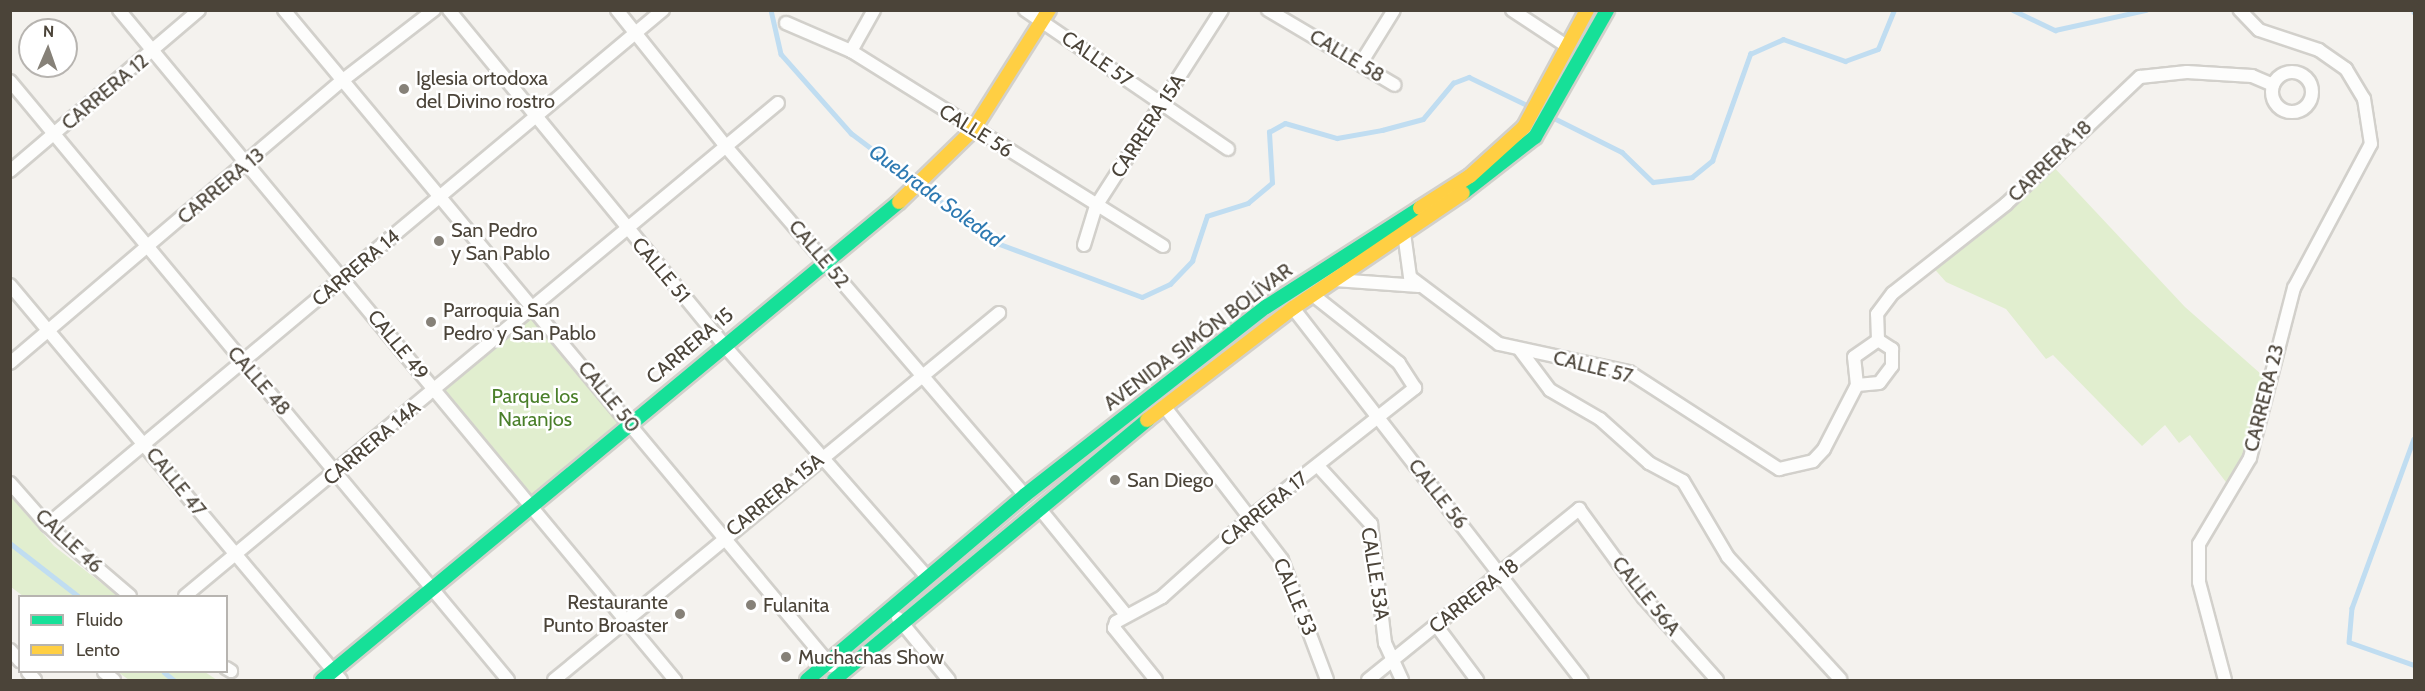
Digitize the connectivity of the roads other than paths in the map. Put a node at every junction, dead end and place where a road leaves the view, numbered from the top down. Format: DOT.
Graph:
graph roads {
  1 [pos="119,10"];
  2 [pos="199,10"];
  3 [pos="284,10"];
  4 [pos="434,10"];
  5 [pos="449,10"];
  6 [pos="617,10"];
  7 [pos="663,10"];
  8 [pos="874,10"];
  9 [pos="1025,10"];
  10 [pos="1222,10"];
  11 [pos="1268,10"];
  12 [pos="1394,10"];
  13 [pos="1512,10"];
  14 [pos="1587,10"];
  15 [pos="1607,10"];
  16 [pos="2240,10"];
  17 [pos="1046,16"];
  18 [pos="786,23"];
  19 [pos="637,34"];
  20 [pos="1565,45"];
  21 [pos="851,51"];
  22 [pos="153,52"];
  23 [pos="1361,63"];
  24 [pos="343,80"];
  25 [pos="10,81"];
  26 [pos="1395,85"];
  27 [pos="2272,85"];
  28 [pos="778,104"];
  29 [pos="1162,105"];
  30 [pos="538,113"];
  31 [pos="974,130"];
  32 [pos="55,134"];
  33 [pos="728,149"];
  34 [pos="1228,149"];
  35 [pos="249,164"];
  36 [pos="10,171"];
  37 [pos="442,197"];
  38 [pos="1096,206"];
  39 [pos="626,229"];
  40 [pos="1404,233"];
  41 [pos="1084,245"];
  42 [pos="1163,246"];
  43 [pos="145,249"];
  44 [pos="824,260"];
  45 [pos="344,277"];
  46 [pos="1334,280"];
  47 [pos="10,285"];
  48 [pos="1419,286"];
  49 [pos="1314,295"];
  50 [pos="535,307"];
  51 [pos="1293,308"];
  52 [pos="999,313"];
  53 [pos="49,334"];
  54 [pos="1878,340"];
  55 [pos="723,344"];
  56 [pos="1520,350"];
  57 [pos="10,363"];
  58 [pos="243,363"];
  59 [pos="919,375"];
  60 [pos="1857,385"];
  61 [pos="434,390"];
  62 [pos="1164,406"];
  63 [pos="1377,418"];
  64 [pos="629,422"];
  65 [pos="146,444"];
  66 [pos="824,454"];
  67 [pos="1318,466"];
  68 [pos="338,473"];
  69 [pos="10,483"];
  70 [pos="1025,495"];
  71 [pos="533,503"];
  72 [pos="1040,509"];
  73 [pos="1579,509"];
  74 [pos="1251,517"];
  75 [pos="47,525"];
  76 [pos="723,537"];
  77 [pos="234,554"];
  78 [pos="1502,576"];
  79 [pos="927,577"];
  80 [pos="432,587"];
  81 [pos="128,595"];
  82 [pos="187,595"];
  83 [pos="890,609"];
  84 [pos="1126,615"];
  85 [pos="626,620"];
  86 [pos="1436,624"];
  87 [pos="904,625"];
  88 [pos="828,663"];
  89 [pos="1392,665"];
  90 [pos="337,676"];
  91 [pos="837,678"];
  92 [pos="1840,679"];
  93 [pos="322,681"];
  94 [pos="508,681"];
  95 [pos="554,681"];
  96 [pos="675,681"];
  97 [pos="807,681"];
  98 [pos="949,681"];
  99 [pos="1156,681"];
  100 [pos="1327,681"];
  101 [pos="1368,681"];
  102 [pos="1401,681"];
  103 [pos="1477,681"];
  104 [pos="1582,681"];
  105 [pos="1717,681"];
  106 [pos="2225,681"];
  1 -- 22 [label="street, CALLE 49"];
  2 -- 22 [label="street, CARRERA 12"];
  3 -- 24 [label="street, CALLE 50"];
  4 -- 24 [label="street, CARRERA 13"];
  5 -- 30 [label="street, CALLE 51"];
  6 -- 19 [label="street, CALLE 52"];
  7 -- 19 [label="street, CARRERA 14"];
  8 -- 21 [label="street"];
  9 -- 17 [label="street, CALLE 57"];
  10 -- 29 [label="street, CARRERA 15A"];
  11 -- 23 [label="street, CALLE 58"];
  12 -- 23 [label="street"];
  13 -- 20 [label="street"];
  14 -- 20 [label="main road, AVENIDA SIMÓN BOLÍVAR"];
  15 -- 40 [label="main road, AVENIDA SIMÓN BOLÍVAR"];
  16 -- 106 [label="street, CARRERA 23"];
  17 -- 29 [label="street, CALLE 57"];
  17 -- 31 [label="main road, CARRERA 15"];
  18 -- 21 [label="street, CALLE 56"];
  19 -- 30 [label="street, CARRERA 14"];
  19 -- 33 [label="street, CALLE 52"];
  20 -- 70 [label="main road, AVENIDA SIMÓN BOLÍVAR"];
  21 -- 31 [label="street, CALLE 56"];
  22 -- 32 [label="street, CARRERA 12"];
  22 -- 35 [label="street, CALLE 49"];
  23 -- 26 [label="street, CALLE 58"];
  24 -- 35 [label="street, CARRERA 13"];
  24 -- 37 [label="street, CALLE 50"];
  25 -- 32 [label="street, CALLE 48"];
  27 -- 54 [label="street, CARRERA 18"];
  28 -- 33 [label="street, CARRERA 14A"];
  29 -- 34 [label="street, CALLE 57"];
  29 -- 38 [label="street, CARRERA 15A"];
  30 -- 37 [label="street, CARRERA 14"];
  30 -- 39 [label="street, CALLE 51"];
  31 -- 38 [label="street, CALLE 56"];
  31 -- 44 [label="main road, CARRERA 15"];
  32 -- 36 [label="street, CARRERA 12"];
  32 -- 43 [label="street, CALLE 48"];
  33 -- 39 [label="street, CARRERA 14A"];
  33 -- 44 [label="street, CALLE 52"];
  35 -- 43 [label="street, CARRERA 13"];
  35 -- 45 [label="street, CALLE 49"];
  37 -- 45 [label="street, CARRERA 14"];
  37 -- 50 [label="street, CALLE 50"];
  38 -- 41 [label="street, CARRERA 15A"];
  38 -- 42 [label="street, CALLE 56"];
  39 -- 50 [label="street, CARRERA 14A"];
  39 -- 55 [label="street, CALLE 51"];
  40 -- 46 [label="main road, AVENIDA SIMÓN BOLÍVAR"];
  40 -- 48 [label="street, CALLE 57"];
  43 -- 53 [label="street, CARRERA 13"];
  43 -- 58 [label="street, CALLE 48"];
  44 -- 55 [label="main road, CARRERA 15"];
  44 -- 59 [label="street, CALLE 52"];
  45 -- 58 [label="street, CARRERA 14"];
  45 -- 61 [label="street, CALLE 49"];
  46 -- 48 [label="street"];
  46 -- 49 [label="main road, AVENIDA SIMÓN BOLÍVAR"];
  47 -- 53 [label="street, CALLE 47"];
  48 -- 56 [label="street, CALLE 57"];
  49 -- 51 [label="main road, AVENIDA SIMÓN BOLÍVAR"];
  49 -- 63 [label="street, CARRERA 17"];
  50 -- 61 [label="street, CARRERA 14A"];
  50 -- 64 [label="street, CALLE 50"];
  51 -- 62 [label="main road, AVENIDA SIMÓN BOLÍVAR"];
  51 -- 63 [label="street, CALLE 56"];
  52 -- 59 [label="street, CARRERA 15A"];
  53 -- 57 [label="street, CARRERA 13"];
  53 -- 65 [label="street, CALLE 47"];
  54 -- 60 [label="street"];
  54 -- 60 [label="street"];
  55 -- 64 [label="main road, CARRERA 15"];
  55 -- 66 [label="street, CALLE 51"];
  56 -- 60 [label="street, CALLE 57"];
  56 -- 92 [label="street"];
  58 -- 65 [label="street, CARRERA 14"];
  58 -- 68 [label="street, CALLE 48"];
  59 -- 66 [label="street, CARRERA 15A"];
  59 -- 70 [label="street, CALLE 52"];
  61 -- 68 [label="street, CARRERA 14A"];
  61 -- 71 [label="street, CALLE 49"];
  62 -- 72 [label="main road, AVENIDA SIMÓN BOLÍVAR"];
  62 -- 74 [label="street, CALLE 53"];
  63 -- 67 [label="street, CARRERA 17"];
  63 -- 78 [label="street, CALLE 56"];
  64 -- 71 [label="main road, CARRERA 15"];
  64 -- 76 [label="street, CALLE 50"];
  65 -- 75 [label="street, CARRERA 14"];
  65 -- 77 [label="street, CALLE 47"];
  66 -- 76 [label="street, CARRERA 15A"];
  66 -- 79 [label="street, CALLE 51"];
  67 -- 74 [label="street, CARRERA 17"];
  67 -- 89 [label="street, CALLE 53A"];
  68 -- 77 [label="street, CARRERA 14A"];
  68 -- 80 [label="street, CALLE 48"];
  69 -- 75 [label="street, CALLE 46"];
  70 -- 79 [label="main road, AVENIDA SIMÓN BOLÍVAR"];
  71 -- 80 [label="main road, CARRERA 15"];
  71 -- 85 [label="street, CALLE 49"];
  72 -- 84 [label="street"];
  72 -- 87 [label="main road, AVENIDA SIMÓN BOLÍVAR"];
  73 -- 78 [label="street, CARRERA 18"];
  73 -- 105 [label="street, CALLE 56A"];
  74 -- 84 [label="street, CARRERA 17"];
  74 -- 100 [label="street, CALLE 53"];
  75 -- 81 [label="street, CALLE 46"];
  76 -- 85 [label="street, CARRERA 15A"];
  76 -- 88 [label="street, CALLE 50"];
  77 -- 82 [label="street, CARRERA 14A"];
  77 -- 90 [label="street, CALLE 47"];
  78 -- 86 [label="street, CARRERA 18"];
  78 -- 104 [label="street, CALLE 56"];
  79 -- 83 [label="main road, AVENIDA SIMÓN BOLÍVAR"];
  80 -- 90 [label="main road, CARRERA 15"];
  80 -- 94 [label="street, CALLE 48"];
  83 -- 87 [label="street"];
  83 -- 88 [label="main road, AVENIDA SIMÓN BOLÍVAR"];
  84 -- 99 [label="street, CARRERA 17"];
  85 -- 95 [label="street, CARRERA 15A"];
  85 -- 96 [label="street, CALLE 49"];
  86 -- 89 [label="street, CARRERA 18"];
  86 -- 103 [label="street"];
  87 -- 91 [label="main road, AVENIDA SIMÓN BOLÍVAR"];
  87 -- 98 [label="street"];
  88 -- 91 [label="street, CALLE 50"];
  88 -- 97 [label="main road, AVENIDA SIMÓN BOLÍVAR"];
  89 -- 101 [label="street, CARRERA 18"];
  89 -- 102 [label="street"];
  90 -- 93 [label="main road, CARRERA 15"];
}
